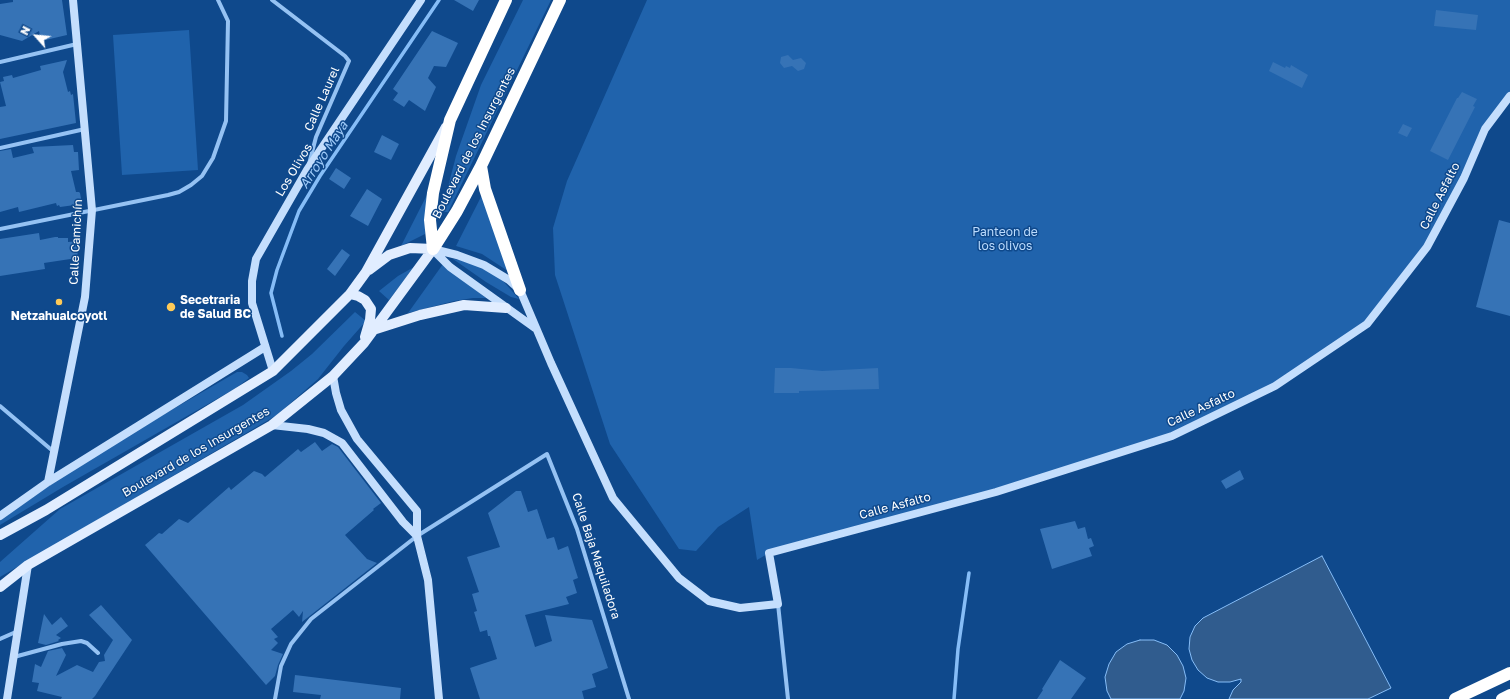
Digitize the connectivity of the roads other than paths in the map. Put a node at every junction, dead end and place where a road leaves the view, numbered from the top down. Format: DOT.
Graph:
graph roads {
  1 [pos="73,0"];
  2 [pos="218,0"];
  3 [pos="272,0"];
  4 [pos="421,0"];
  5 [pos="506,0"];
  6 [pos="560,0"];
  7 [pos="77,44"];
  8 [pos="0,62"];
  9 [pos="1510,96"];
  10 [pos="450,120"];
  11 [pos="85,129"];
  12 [pos="0,148"];
  13 [pos="480,166"];
  14 [pos="307,170"];
  15 [pos="92,210"];
  16 [pos="0,230"];
  17 [pos="433,249"];
  18 [pos="366,272"];
  19 [pos="520,290"];
  20 [pos="350,294"];
  21 [pos="506,308"];
  22 [pos="536,328"];
  23 [pos="373,330"];
  24 [pos="364,343"];
  25 [pos="266,347"];
  26 [pos="273,371"];
  27 [pos="333,376"];
  28 [pos="0,406"];
  29 [pos="272,425"];
  30 [pos="54,452"];
  31 [pos="48,482"];
  32 [pos="0,516"];
  33 [pos="0,535"];
  34 [pos="417,536"];
  35 [pos="28,566"];
  36 [pos="0,587"];
  37 [pos="778,604"];
  38 [pos="18,631"];
  39 [pos="0,639"];
  40 [pos="98,653"];
  41 [pos="14,657"];
  42 [pos="1510,673"];
  43 [pos="1510,695"];
  44 [pos="7,699"];
  45 [pos="275,699"];
  46 [pos="439,699"];
  47 [pos="629,699"];
  48 [pos="788,699"];
  49 [pos="1455,699"];
  50 [pos="1502,699"];
  1 -- 7 [label="street, Calle Camichín"];
  2 -- 15 [label="street"];
  3 -- 14 [label="street, Calle Laurel"];
  4 -- 14 [label="street, Los Olivos"];
  5 -- 10 [label="highway"];
  6 -- 13 [label="highway, Boulevard de los Insurgentes"];
  7 -- 8 [label="street"];
  7 -- 11 [label="street, Calle Camichín"];
  9 -- 37 [label="street, Calle Asfalto"];
  10 -- 17 [label="highway"];
  10 -- 18 [label="main road"];
  11 -- 12 [label="street"];
  11 -- 15 [label="street, Calle Camichín"];
  13 -- 17 [label="highway, Boulevard de los Insurgentes"];
  13 -- 19 [label="highway"];
  14 -- 25 [label="street, Los Olivos"];
  15 -- 16 [label="street"];
  15 -- 30 [label="street, Calle Camichín"];
  17 -- 18 [label="main road"];
  17 -- 19 [label="street"];
  17 -- 21 [label="street"];
  17 -- 23 [label="main road, Boulevard de los Insurgentes"];
  18 -- 20 [label="main road"];
  19 -- 22 [label="street"];
  20 -- 24 [label="main road"];
  20 -- 26 [label="main road"];
  21 -- 22 [label="street"];
  21 -- 23 [label="main road"];
  22 -- 37 [label="street"];
  23 -- 24 [label="main road, Boulevard de los Insurgentes"];
  24 -- 27 [label="main road, Boulevard de los Insurgentes"];
  25 -- 26 [label="street, Los Olivos"];
  25 -- 31 [label="street"];
  26 -- 33 [label="main road"];
  27 -- 29 [label="main road, Boulevard de los Insurgentes"];
  27 -- 34 [label="street"];
  28 -- 30 [label="street"];
  29 -- 34 [label="street"];
  29 -- 35 [label="main road, Boulevard de los Insurgentes"];
  30 -- 31 [label="street, Calle Camichín"];
  31 -- 32 [label="street"];
  34 -- 45 [label="street, Calle Baja Maquiladora"];
  34 -- 46 [label="street"];
  34 -- 47 [label="street, Calle Baja Maquiladora"];
  35 -- 36 [label="main road, Boulevard de los Insurgentes"];
  35 -- 38 [label="street"];
  37 -- 48 [label="street"];
  38 -- 39 [label="street"];
  38 -- 41 [label="street"];
  40 -- 41 [label="street"];
  41 -- 44 [label="street"];
  42 -- 49 [label="highway"];
  43 -- 50 [label="highway"];
}
